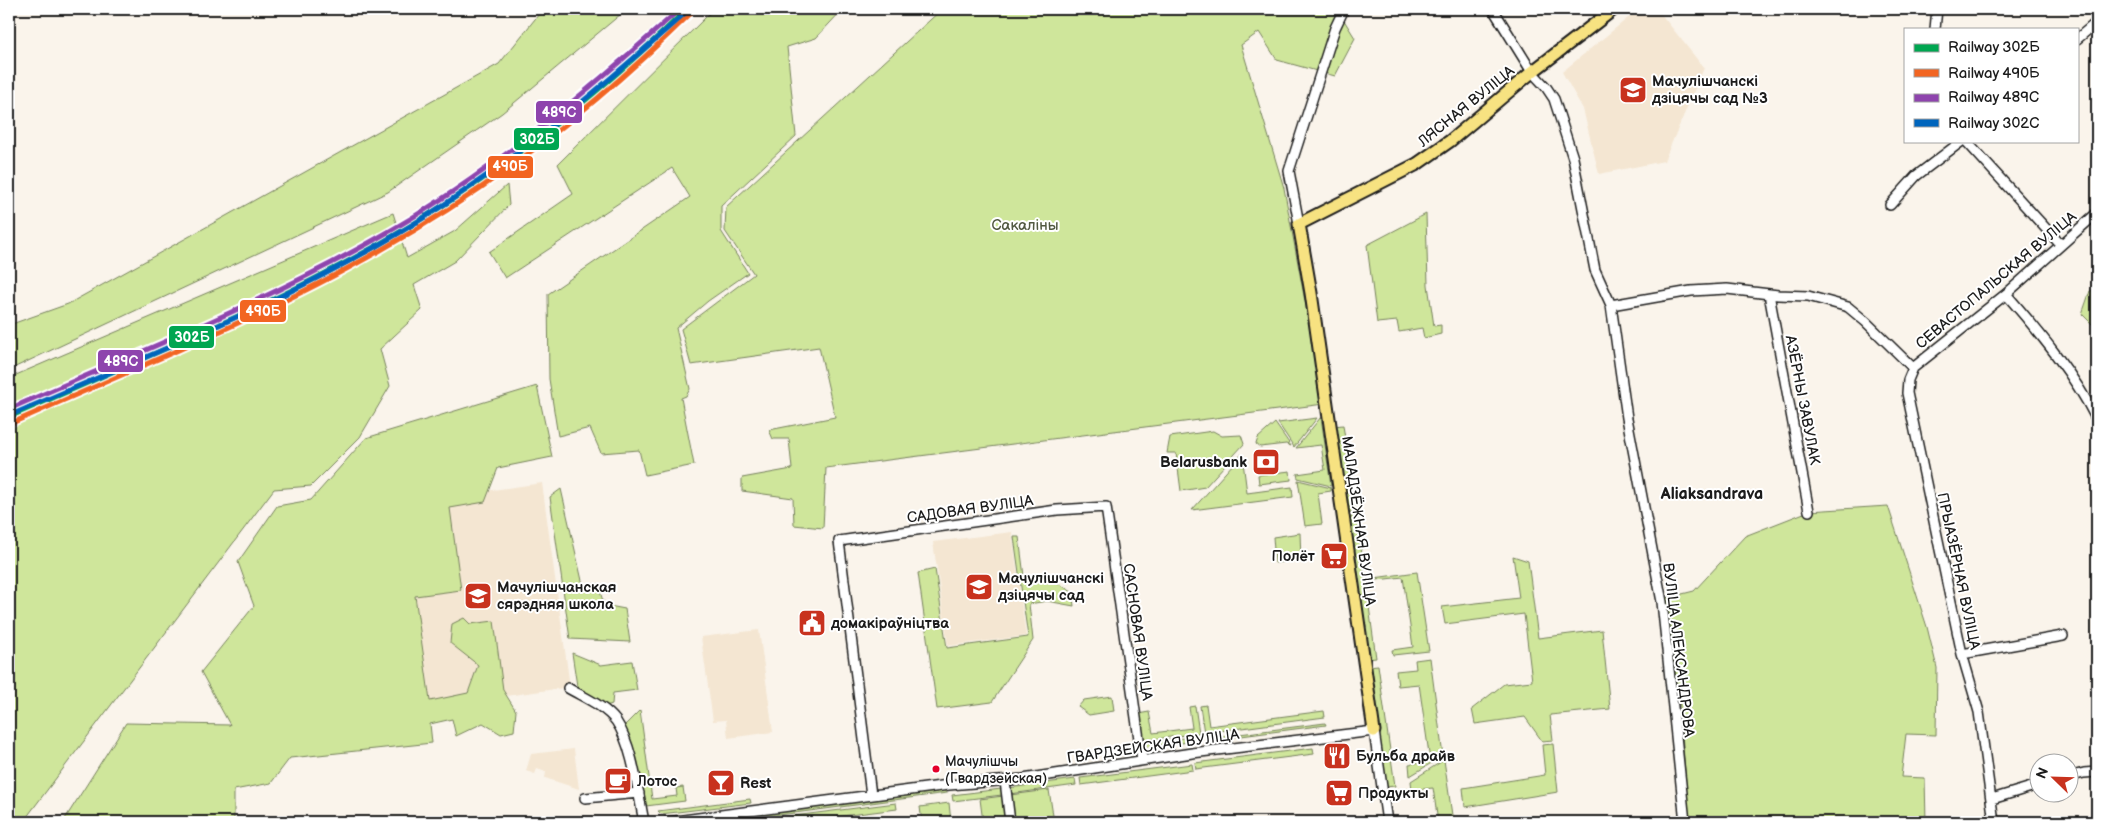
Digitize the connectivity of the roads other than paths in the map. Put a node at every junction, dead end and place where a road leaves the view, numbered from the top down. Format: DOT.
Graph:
graph roads {
  1 [pos="1344,9"];
  2 [pos="1493,9"];
  3 [pos="1614,9"];
  4 [pos="1937,9"];
  5 [pos="2097,22"];
  6 [pos="1935,28"];
  7 [pos="2078,38"];
  8 [pos="1532,72"];
  9 [pos="1961,142"];
  10 [pos="1967,142"];
  11 [pos="1890,205"];
  12 [pos="2097,213"];
  13 [pos="1299,224"];
  14 [pos="2060,244"];
  15 [pos="1769,294"];
  16 [pos="2006,294"];
  17 [pos="1611,305"];
  18 [pos="1913,368"];
  19 [pos="2097,420"];
  20 [pos="1106,507"];
  21 [pos="1809,510"];
  22 [pos="2063,636"];
  23 [pos="1962,654"];
  24 [pos="568,688"];
  25 [pos="1374,731"];
  26 [pos="1142,760"];
  27 [pos="2097,772"];
  28 [pos="2078,774"];
  29 [pos="1005,781"];
  30 [pos="2028,788"];
  31 [pos="639,793"];
  32 [pos="870,796"];
  33 [pos="585,798"];
  34 [pos="1992,799"];
  35 [pos="644,822"];
  36 [pos="668,822"];
  37 [pos="1010,822"];
  38 [pos="1387,822"];
  39 [pos="1685,822"];
  40 [pos="1994,822"];
  1 -- 13 [label="street"];
  2 -- 8 [label="street, ВУЛІЦА АЛЕКСАНДРОВА"];
  3 -- 8 [label="main road, ЛЯСНАЯ ВУЛІЦА"];
  4 -- 6 [label="street"];
  5 -- 7 [label="street"];
  8 -- 13 [label="main road, ЛЯСНАЯ ВУЛІЦА"];
  8 -- 17 [label="street, ВУЛІЦА АЛЕКСАНДРОВА"];
  9 -- 11 [label="street"];
  10 -- 14 [label="street"];
  12 -- 14 [label="street, СЕВАСТОПАЛЬСКАЯ ВУЛІЦА"];
  13 -- 25 [label="main road, МАЛАДЗЁЖНАЯ ВУЛІЦА"];
  14 -- 16 [label="street, СЕВАСТОПАЛЬСКАЯ ВУЛІЦА"];
  15 -- 17 [label="street"];
  15 -- 18 [label="street"];
  15 -- 21 [label="street, АЗЁРНЫ ЗАВУЛАК"];
  16 -- 18 [label="street, СЕВАСТОПАЛЬСКАЯ ВУЛІЦА"];
  16 -- 19 [label="street"];
  17 -- 39 [label="street, ВУЛІЦА АЛЕКСАНДРОВА"];
  18 -- 23 [label="street, ПРЫАЗЁРНАЯ ВУЛІЦА"];
  20 -- 26 [label="street, САСНОВАЯ ВУЛІЦА"];
  20 -- 32 [label="street, САДОВАЯ ВУЛІЦА"];
  22 -- 23 [label="street"];
  23 -- 34 [label="street, ПРЫАЗЁРНАЯ ВУЛІЦА"];
  24 -- 31 [label="street"];
  25 -- 26 [label="street, ГВАРДЗЕЙСКАЯ ВУЛІЦА"];
  25 -- 38 [label="street, МАЛАДЗЁЖНАЯ ВУЛІЦА"];
  26 -- 29 [label="street, ГВАРДЗЕЙСКАЯ ВУЛІЦА"];
  27 -- 28 [label="street"];
  29 -- 32 [label="street, ГВАРДЗЕЙСКАЯ ВУЛІЦА"];
  29 -- 37 [label="street"];
  30 -- 34 [label="street"];
  31 -- 33 [label="street"];
  31 -- 35 [label="street"];
  32 -- 36 [label="street, ГВАРДЗЕЙСКАЯ ВУЛІЦА"];
  34 -- 40 [label="street, ПРЫАЗЁРНАЯ ВУЛІЦА"];
}
